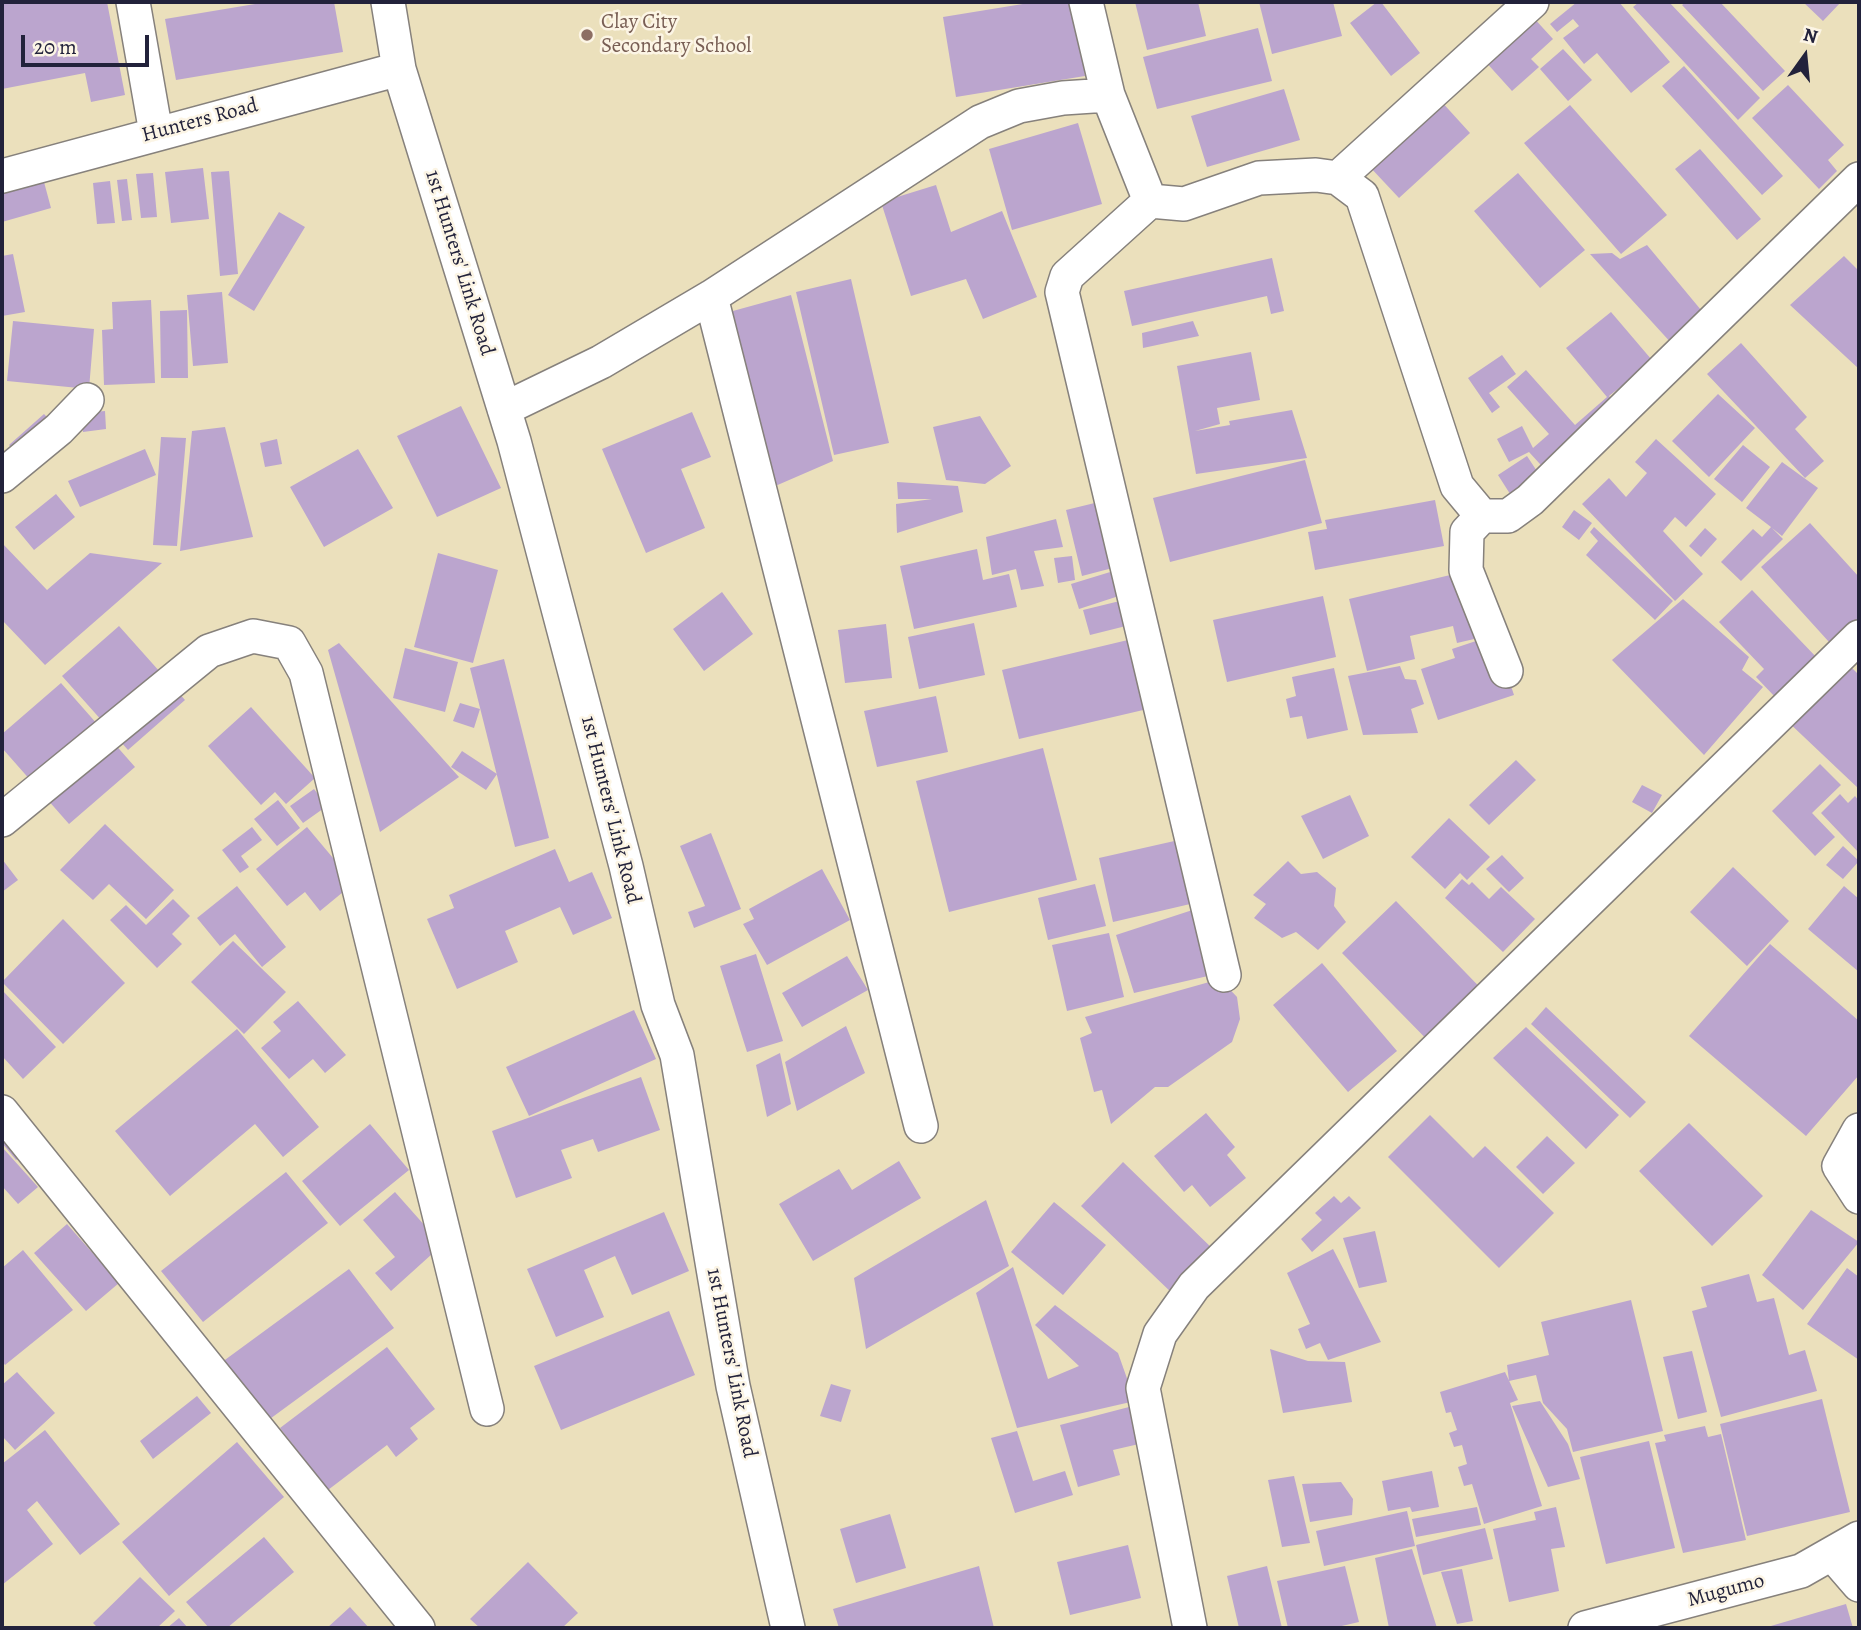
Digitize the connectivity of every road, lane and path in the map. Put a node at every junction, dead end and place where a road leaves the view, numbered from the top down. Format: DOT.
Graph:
graph roads {
  1 [pos="133,2"];
  2 [pos="388,2"];
  3 [pos="1086,2"];
  4 [pos="1532,2"];
  5 [pos="399,69"];
  6 [pos="1108,95"];
  7 [pos="156,133"];
  8 [pos="2,176"];
  9 [pos="1338,178"];
  10 [pos="1859,179"];
  11 [pos="1150,201"];
  12 [pos="710,297"];
  13 [pos="87,400"];
  14 [pos="504,410"];
  15 [pos="2,476"];
  16 [pos="1482,516"];
  17 [pos="1859,637"];
  18 [pos="1506,671"];
  19 [pos="2,820"];
  20 [pos="1224,975"];
  21 [pos="2,1112"];
  22 [pos="921,1126"];
  23 [pos="1859,1130"];
  24 [pos="1859,1197"];
  25 [pos="487,1409"];
  26 [pos="1846,1546"];
  27 [pos="1859,1585"];
  28 [pos="418,1628"];
  29 [pos="788,1628"];
  30 [pos="1190,1628"];
  31 [pos="1585,1628"];
  1 -- 7 [label="street"];
  2 -- 5 [label="street, 1st Hunters' Link Road"];
  3 -- 6 [label="street"];
  4 -- 9 [label="street"];
  5 -- 7 [label="street, Hunters Road"];
  5 -- 14 [label="street, 1st Hunters' Link Road"];
  6 -- 11 [label="street"];
  6 -- 12 [label="street"];
  7 -- 8 [label="street, Hunters Road"];
  9 -- 11 [label="street"];
  9 -- 16 [label="street"];
  10 -- 16 [label="street"];
  11 -- 20 [label="street"];
  12 -- 14 [label="street"];
  12 -- 22 [label="street"];
  13 -- 15 [label="street"];
  14 -- 29 [label="street, 1st Hunters' Link Road"];
  16 -- 18 [label="street"];
  17 -- 30 [label="street"];
  19 -- 25 [label="street"];
  21 -- 28 [label="street"];
  23 -- 24 [label="street"];
  26 -- 27 [label="street"];
  26 -- 31 [label="street, Mugumo"];
}
